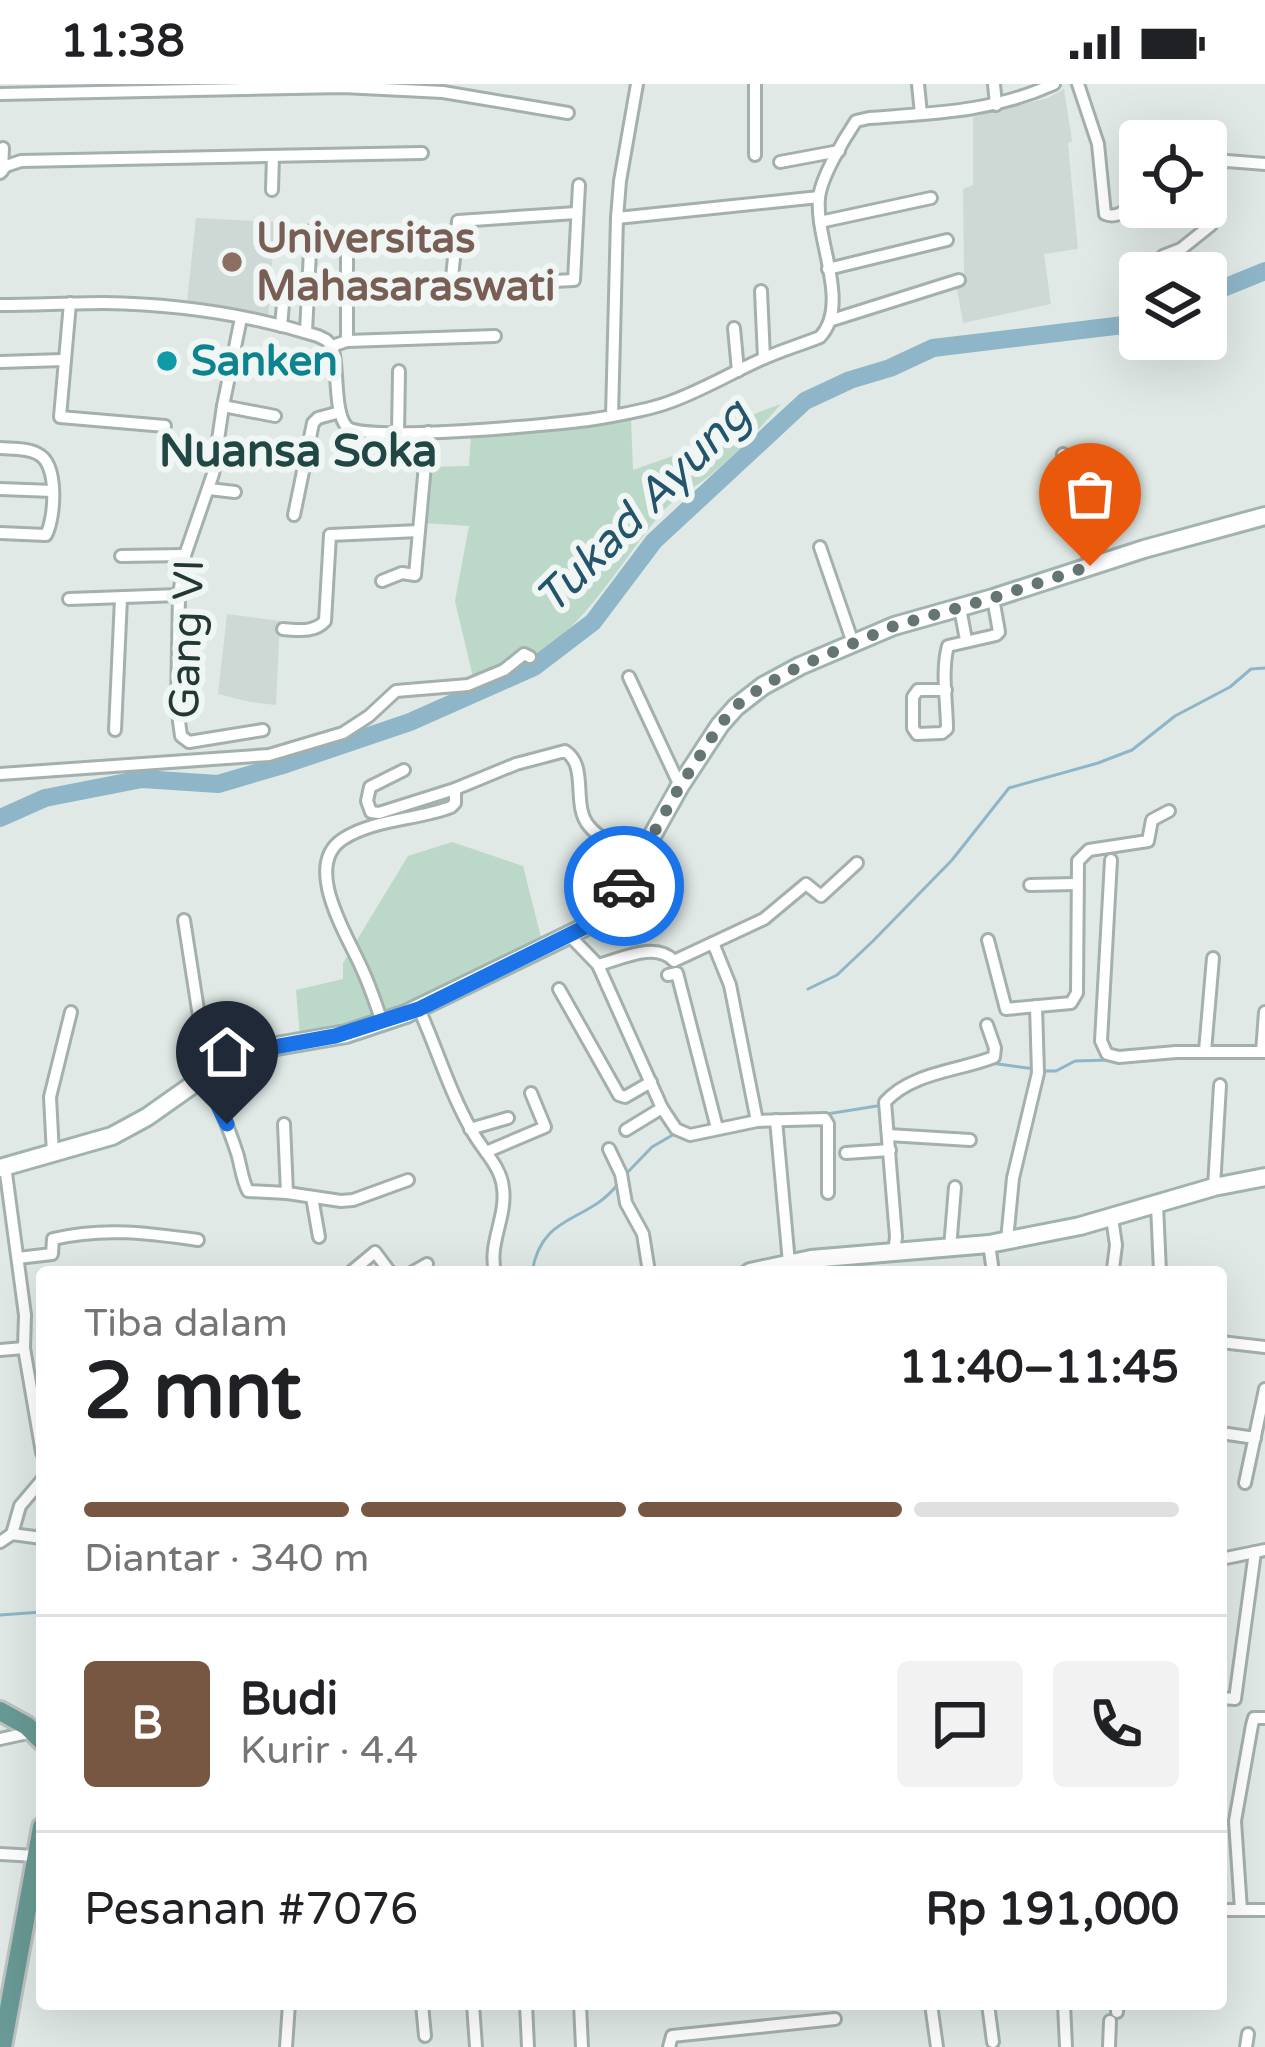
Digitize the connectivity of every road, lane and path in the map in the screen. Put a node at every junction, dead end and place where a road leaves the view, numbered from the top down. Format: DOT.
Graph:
graph roads {
  1 [pos="637,84"];
  2 [pos="755,84"];
  3 [pos="918,84"];
  4 [pos="994,84"];
  5 [pos="1054,84"];
  6 [pos="1078,84"];
  7 [pos="364,86"];
  8 [pos="443,88"];
  9 [pos="38,89"];
  10 [pos="0,94"];
  11 [pos="995,105"];
  12 [pos="568,113"];
  13 [pos="921,114"];
  14 [pos="3,148"];
  15 [pos="838,151"];
  16 [pos="422,154"];
  17 [pos="755,154"];
  18 [pos="273,156"];
  19 [pos="780,161"];
  20 [pos="1265,164"];
  21 [pos="1,172"];
  22 [pos="579,185"];
  23 [pos="272,190"];
  24 [pos="818,197"];
  25 [pos="931,198"];
  26 [pos="576,213"];
  27 [pos="1119,214"];
  28 [pos="617,218"];
  29 [pos="820,222"];
  30 [pos="311,231"];
  31 [pos="946,240"];
  32 [pos="347,243"];
  33 [pos="1173,252"];
  34 [pos="828,269"];
  35 [pos="958,280"];
  36 [pos="347,284"];
  37 [pos="452,286"];
  38 [pos="761,290"];
  39 [pos="284,293"];
  40 [pos="70,303"];
  41 [pos="0,305"];
  42 [pos="241,318"];
  43 [pos="832,320"];
  44 [pos="281,326"];
  45 [pos="734,328"];
  46 [pos="306,332"];
  47 [pos="496,336"];
  48 [pos="346,341"];
  49 [pos="332,346"];
  50 [pos="764,358"];
  51 [pos="63,360"];
  52 [pos="0,362"];
  53 [pos="399,370"];
  54 [pos="738,371"];
  55 [pos="223,406"];
  56 [pos="340,412"];
  57 [pos="275,416"];
  58 [pos="612,416"];
  59 [pos="165,426"];
  60 [pos="428,432"];
  61 [pos="398,434"];
  62 [pos="0,448"];
  63 [pos="1063,454"];
  64 [pos="0,489"];
  65 [pos="209,490"];
  66 [pos="53,491"];
  67 [pos="235,492"];
  68 [pos="294,514"];
  69 [pos="1265,516"];
  70 [pos="419,531"];
  71 [pos="0,533"];
  72 [pos="820,547"];
  73 [pos="185,555"];
  74 [pos="121,556"];
  75 [pos="1090,566"];
  76 [pos="382,581"];
  77 [pos="179,595"];
  78 [pos="121,598"];
  79 [pos="993,598"];
  80 [pos="69,599"];
  81 [pos="961,608"];
  82 [pos="283,629"];
  83 [pos="966,640"];
  84 [pos="854,643"];
  85 [pos="530,657"];
  86 [pos="629,677"];
  87 [pos="946,690"];
  88 [pos="115,730"];
  89 [pos="263,730"];
  90 [pos="404,770"];
  91 [pos="0,774"];
  92 [pos="680,786"];
  93 [pos="455,789"];
  94 [pos="1169,811"];
  95 [pos="640,860"];
  96 [pos="1111,860"];
  97 [pos="857,863"];
  98 [pos="1076,884"];
  99 [pos="1030,886"];
  100 [pos="184,920"];
  101 [pos="568,934"];
  102 [pos="988,940"];
  103 [pos="713,943"];
  104 [pos="1213,958"];
  105 [pos="598,965"];
  106 [pos="668,975"];
  107 [pos="559,989"];
  108 [pos="1036,1006"];
  109 [pos="419,1009"];
  110 [pos="70,1012"];
  111 [pos="1265,1012"];
  112 [pos="382,1022"];
  113 [pos="987,1025"];
  114 [pos="1204,1051"];
  115 [pos="1264,1052"];
  116 [pos="206,1076"];
  117 [pos="651,1082"];
  118 [pos="1220,1085"];
  119 [pos="531,1093"];
  120 [pos="662,1108"];
  121 [pos="508,1118"];
  122 [pos="756,1118"];
  123 [pos="776,1120"];
  124 [pos="284,1124"];
  125 [pos="717,1126"];
  126 [pos="470,1129"];
  127 [pos="626,1130"];
  128 [pos="888,1135"];
  129 [pos="970,1140"];
  130 [pos="609,1149"];
  131 [pos="890,1150"];
  132 [pos="486,1152"];
  133 [pos="53,1154"];
  134 [pos="846,1154"];
  135 [pos="2,1167"];
  136 [pos="1265,1178"];
  137 [pos="408,1180"];
  138 [pos="955,1187"];
  139 [pos="1214,1187"];
  140 [pos="287,1193"];
  141 [pos="828,1193"];
  142 [pos="312,1197"];
  143 [pos="1157,1205"];
  144 [pos="1112,1218"];
  145 [pos="319,1238"];
  146 [pos="198,1240"];
  147 [pos="998,1242"];
  148 [pos="950,1247"];
  149 [pos="894,1252"];
  150 [pos="19,1258"];
  151 [pos="789,1263"];
  152 [pos="427,1264"];
  153 [pos="825,1265"];
  154 [pos="358,1266"];
  155 [pos="386,1266"];
  156 [pos="424,1266"];
  157 [pos="495,1266"];
  158 [pos="649,1266"];
  159 [pos="776,1266"];
  160 [pos="994,1266"];
  161 [pos="1113,1266"];
  162 [pos="1160,1266"];
  163 [pos="36,1314"];
  164 [pos="25,1315"];
  165 [pos="1227,1343"];
  166 [pos="1265,1347"];
  167 [pos="24,1348"];
  168 [pos="0,1350"];
  169 [pos="1265,1389"];
  170 [pos="36,1418"];
  171 [pos="1259,1432"];
  172 [pos="1227,1433"];
  173 [pos="1245,1483"];
  174 [pos="36,1487"];
  175 [pos="12,1534"];
  176 [pos="36,1537"];
  177 [pos="0,1542"];
  178 [pos="1260,1551"];
  179 [pos="1227,1558"];
  180 [pos="1227,1698"];
  181 [pos="0,1711"];
  182 [pos="1260,1718"];
  183 [pos="36,1735"];
  184 [pos="36,1736"];
  185 [pos="0,1738"];
  186 [pos="0,1854"];
  187 [pos="36,1856"];
  188 [pos="35,1904"];
  189 [pos="1227,1910"];
  190 [pos="1241,1910"];
  191 [pos="1265,1910"];
  192 [pos="289,2010"];
  193 [pos="423,2010"];
  194 [pos="473,2010"];
  195 [pos="526,2010"];
  196 [pos="580,2010"];
  197 [pos="932,2010"];
  198 [pos="989,2010"];
  199 [pos="1064,2010"];
  200 [pos="1115,2012"];
  201 [pos="835,2019"];
  202 [pos="425,2036"];
  203 [pos="993,2042"];
  204 [pos="2,2047"];
  205 [pos="286,2047"];
  206 [pos="476,2047"];
  207 [pos="528,2047"];
  208 [pos="582,2047"];
  209 [pos="668,2047"];
  210 [pos="937,2047"];
  211 [pos="1066,2047"];
  212 [pos="1109,2047"];
  1 -- 28 [label="street"];
  2 -- 17 [label="street"];
  3 -- 13 [label="street"];
  4 -- 11 [label="street"];
  5 -- 11 [label="street"];
  6 -- 27 [label="street"];
  7 -- 8 [label="street"];
  7 -- 9 [label="street"];
  8 -- 12 [label="street"];
  9 -- 10 [label="street"];
  11 -- 13 [label="street"];
  13 -- 15 [label="street"];
  14 -- 21 [label="street"];
  15 -- 19 [label="street"];
  15 -- 24 [label="street"];
  16 -- 18 [label="street"];
  18 -- 21 [label="street"];
  18 -- 23 [label="street"];
  20 -- 33 [label="street"];
  22 -- 26 [label="street"];
  24 -- 28 [label="street"];
  24 -- 29 [label="street"];
  25 -- 29 [label="street"];
  26 -- 37 [label="street"];
  26 -- 37 [label="street"];
  28 -- 58 [label="street"];
  29 -- 34 [label="street"];
  30 -- 46 [label="street"];
  31 -- 34 [label="street"];
  32 -- 36 [label="street"];
  34 -- 43 [label="street"];
  35 -- 43 [label="street"];
  36 -- 37 [label="street"];
  36 -- 48 [label="street"];
  38 -- 50 [label="street"];
  39 -- 44 [label="street"];
  40 -- 41 [label="street"];
  40 -- 42 [label="street"];
  40 -- 51 [label="street"];
  42 -- 44 [label="street"];
  42 -- 55 [label="street, Gang VI"];
  43 -- 50 [label="street"];
  44 -- 46 [label="street"];
  45 -- 54 [label="street"];
  46 -- 49 [label="street"];
  47 -- 48 [label="street"];
  48 -- 49 [label="street"];
  49 -- 56 [label="street"];
  50 -- 54 [label="street"];
  51 -- 52 [label="street"];
  51 -- 59 [label="street"];
  53 -- 61 [label="street"];
  54 -- 58 [label="street"];
  55 -- 57 [label="street"];
  55 -- 65 [label="street, Gang VI"];
  56 -- 61 [label="street"];
  56 -- 68 [label="street"];
  58 -- 60 [label="street"];
  60 -- 61 [label="street"];
  60 -- 70 [label="street"];
  62 -- 66 [label="street"];
  63 -- 75 [label="street"];
  64 -- 66 [label="street"];
  65 -- 67 [label="street"];
  65 -- 73 [label="street, Gang VI"];
  66 -- 71 [label="street"];
  69 -- 75 [label="street"];
  70 -- 76 [label="street"];
  70 -- 82 [label="street"];
  72 -- 84 [label="street"];
  73 -- 74 [label="street"];
  73 -- 77 [label="street, Gang VI"];
  75 -- 79 [label="street"];
  77 -- 78 [label="street"];
  77 -- 89 [label="street, Gang VI"];
  78 -- 80 [label="street"];
  78 -- 88 [label="street"];
  79 -- 81 [label="street"];
  79 -- 83 [label="street"];
  81 -- 83 [label="street"];
  81 -- 84 [label="street"];
  83 -- 87 [label="street"];
  84 -- 92 [label="street"];
  85 -- 91 [label="street"];
  86 -- 92 [label="street"];
  87 -- 87 [label="street"];
  90 -- 93 [label="street"];
  92 -- 95 [label="street"];
  93 -- 95 [label="street"];
  93 -- 112 [label="street"];
  94 -- 98 [label="street"];
  95 -- 101 [label="street"];
  96 -- 114 [label="street"];
  97 -- 103 [label="street"];
  98 -- 99 [label="street"];
  98 -- 108 [label="street"];
  100 -- 116 [label="street"];
  101 -- 105 [label="street"];
  101 -- 109 [label="street"];
  102 -- 108 [label="street"];
  103 -- 105 [label="street"];
  103 -- 122 [label="street"];
  104 -- 114 [label="street"];
  105 -- 117 [label="street"];
  106 -- 125 [label="street"];
  107 -- 117 [label="street"];
  108 -- 147 [label="street"];
  109 -- 112 [label="street"];
  109 -- 126 [label="street"];
  110 -- 133 [label="street"];
  111 -- 115 [label="street"];
  112 -- 116 [label="street"];
  113 -- 128 [label="street"];
  114 -- 115 [label="street"];
  116 -- 133 [label="street"];
  116 -- 140 [label="street"];
  117 -- 120 [label="street"];
  118 -- 139 [label="street"];
  119 -- 132 [label="street"];
  120 -- 125 [label="street"];
  120 -- 127 [label="street"];
  121 -- 126 [label="street"];
  122 -- 123 [label="street"];
  122 -- 125 [label="street"];
  123 -- 141 [label="street"];
  123 -- 151 [label="street"];
  124 -- 140 [label="street"];
  126 -- 132 [label="street"];
  128 -- 129 [label="street"];
  128 -- 131 [label="street"];
  130 -- 158 [label="street"];
  131 -- 134 [label="street"];
  131 -- 149 [label="street"];
  132 -- 157 [label="street"];
  133 -- 135 [label="street"];
  135 -- 150 [label="street"];
  136 -- 139 [label="street"];
  137 -- 142 [label="street"];
  138 -- 148 [label="street"];
  139 -- 143 [label="street"];
  140 -- 142 [label="street"];
  142 -- 145 [label="street"];
  143 -- 144 [label="street"];
  143 -- 162 [label="street"];
  144 -- 147 [label="street"];
  144 -- 161 [label="street"];
  146 -- 150 [label="street"];
  147 -- 148 [label="street"];
  147 -- 160 [label="street"];
  148 -- 149 [label="street"];
  149 -- 153 [label="street"];
  150 -- 164 [label="street"];
  151 -- 153 [label="street"];
  151 -- 159 [label="street"];
  152 -- 156 [label="street"];
  154 -- 155 [label="street"];
  163 -- 164 [label="street"];
  164 -- 167 [label="street"];
  165 -- 166 [label="street"];
  167 -- 168 [label="street"];
  167 -- 170 [label="street"];
  169 -- 171 [label="street"];
  171 -- 172 [label="street"];
  171 -- 173 [label="street"];
  174 -- 175 [label="street"];
  175 -- 176 [label="street"];
  175 -- 177 [label="street"];
  178 -- 179 [label="street"];
  178 -- 180 [label="street"];
  181 -- 183 [label="main road"];
  182 -- 190 [label="street"];
  184 -- 185 [label="street"];
  186 -- 187 [label="street"];
  187 -- 188 [label="main road"];
  188 -- 204 [label="main road"];
  189 -- 190 [label="street"];
  190 -- 191 [label="street"];
  192 -- 205 [label="street"];
  193 -- 202 [label="street"];
  194 -- 206 [label="street"];
  195 -- 207 [label="street"];
  196 -- 208 [label="street"];
  197 -- 210 [label="street"];
  198 -- 203 [label="street"];
  199 -- 211 [label="street"];
  200 -- 212 [label="street"];
  201 -- 209 [label="street"];
}
